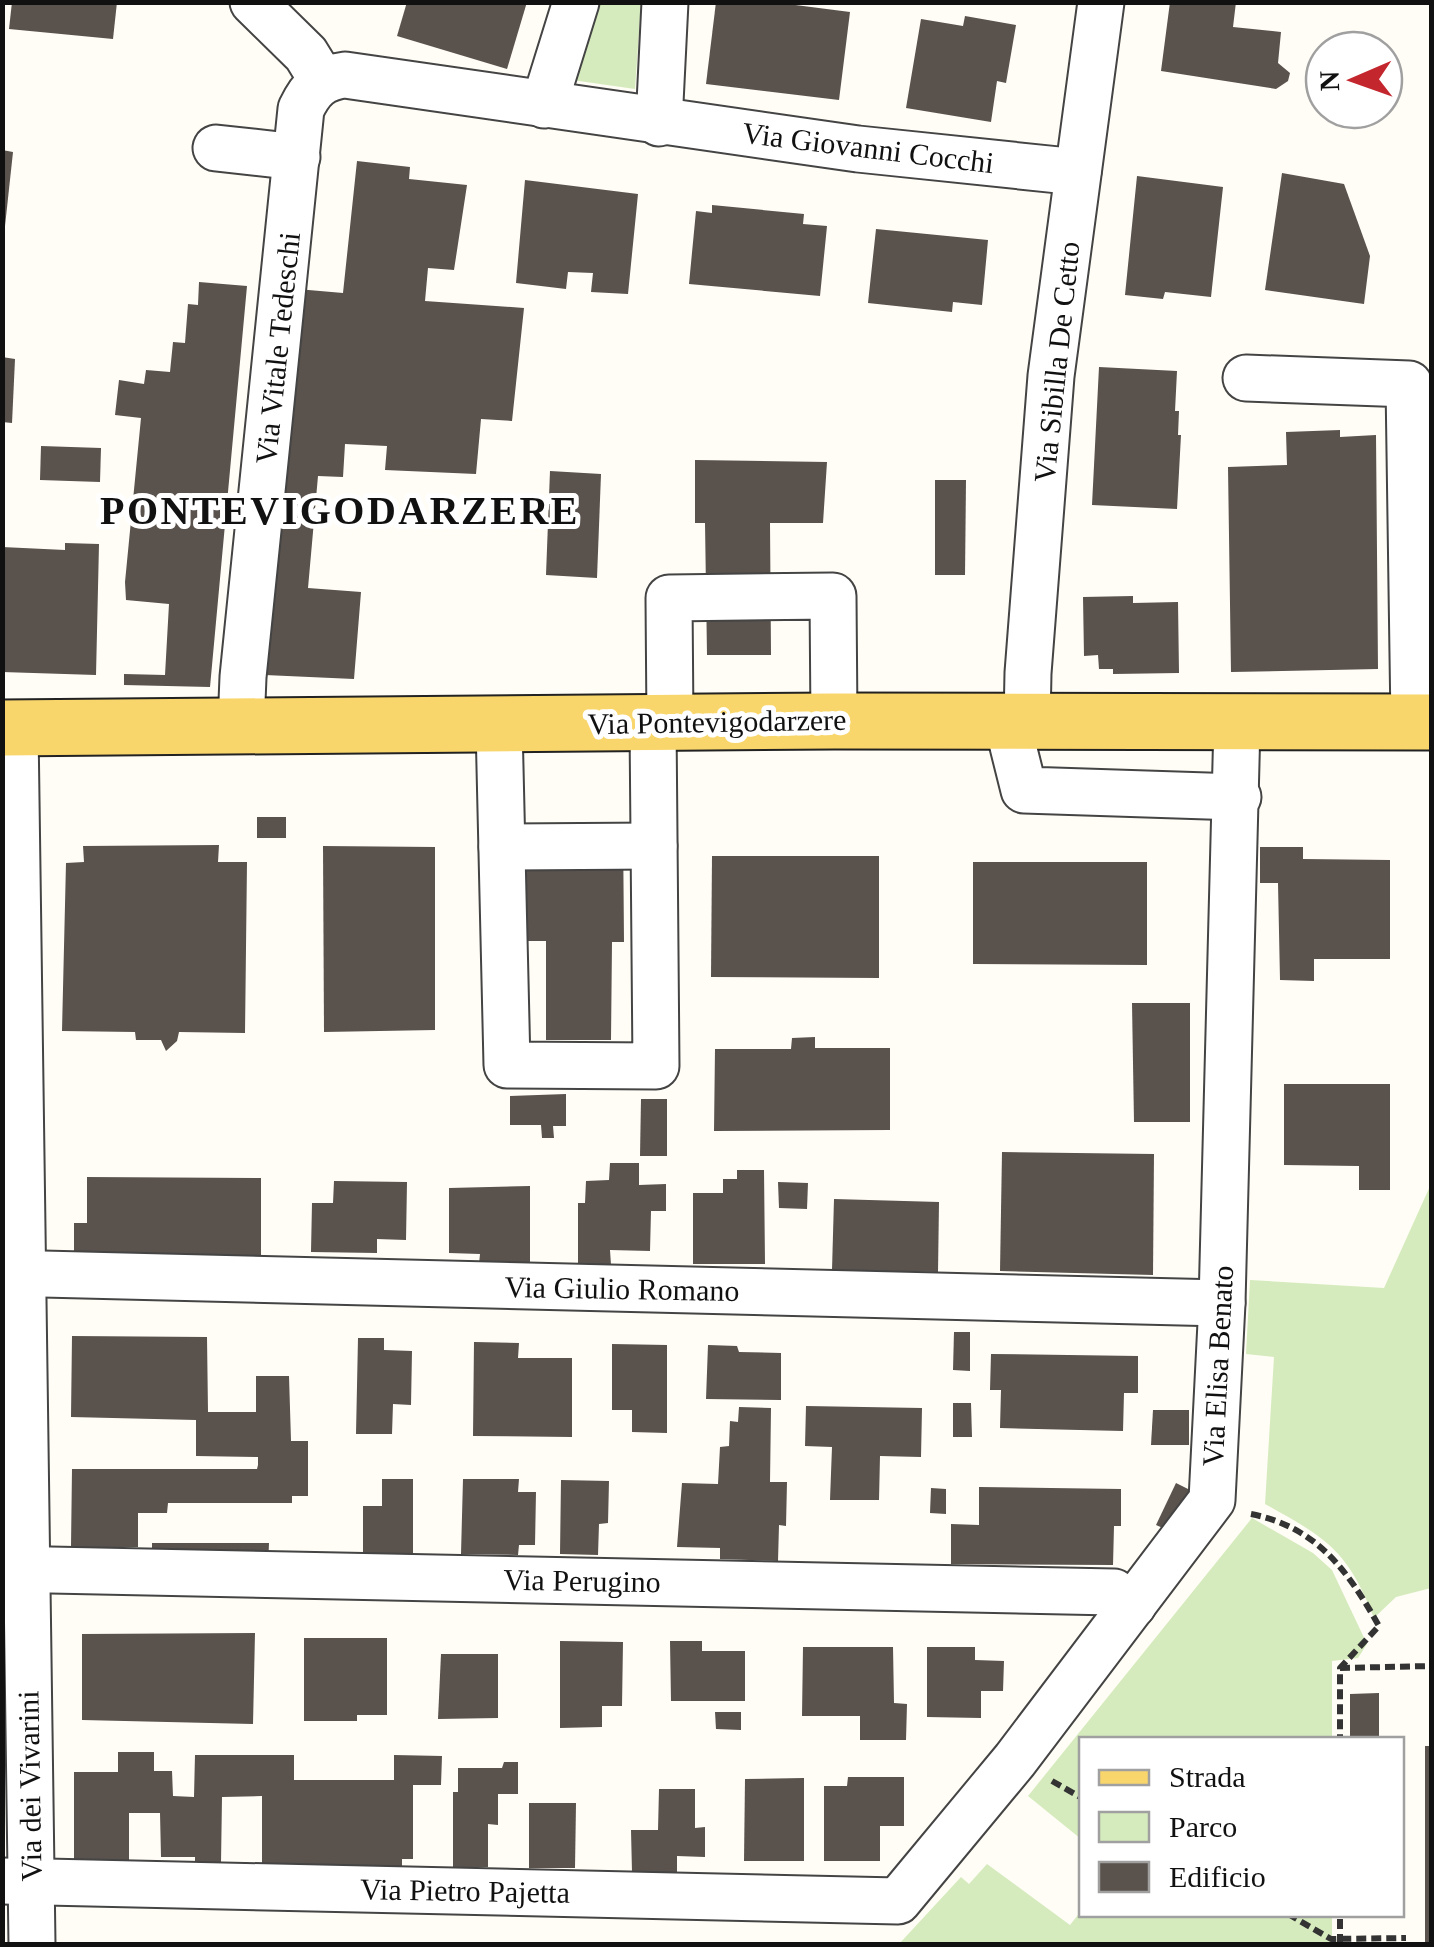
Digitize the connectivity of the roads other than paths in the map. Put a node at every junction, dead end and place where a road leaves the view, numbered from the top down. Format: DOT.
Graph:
graph roads {
  1 [pos="254,2"];
  2 [pos="576,2"];
  3 [pos="665,2"];
  4 [pos="1101,2"];
  5 [pos="322,80"];
  6 [pos="544,105"];
  7 [pos="659,122"];
  8 [pos="216,148"];
  9 [pos="298,157"];
  10 [pos="1078,172"];
  11 [pos="1246,378"];
  12 [pos="834,721"];
  13 [pos="1017,722"];
  14 [pos="1423,722"];
  15 [pos="662,723"];
  16 [pos="499,724"];
  17 [pos="1237,724"];
  18 [pos="242,726"];
  19 [pos="9,728"];
  20 [pos="1238,796"];
  21 [pos="10,798"];
  22 [pos="654,846"];
  23 [pos="502,847"];
  24 [pos="13,1273"];
  25 [pos="1222,1303"];
  26 [pos="15,1569"];
  27 [pos="1133,1605"];
  28 [pos="17,1881"];
  29 [pos="898,1901"];
  30 [pos="32,1944"];
  1 -- 5 [label="street"];
  2 -- 6 [label="street"];
  3 -- 7 [label="street"];
  4 -- 10 [label="street, Via Sibilla De Cetto"];
  5 -- 6 [label="street, Via Giovanni Cocchi"];
  5 -- 9 [label="street, Via Vitale Tedeschi"];
  6 -- 7 [label="street, Via Giovanni Cocchi"];
  7 -- 10 [label="street, Via Giovanni Cocchi"];
  8 -- 9 [label="street"];
  9 -- 18 [label="street, Via Vitale Tedeschi"];
  10 -- 13 [label="street, Via Sibilla De Cetto"];
  11 -- 14 [label="street"];
  12 -- 13 [label="main road, Via Pontevigodarzere"];
  12 -- 15 [label="main road, Via Pontevigodarzere"];
  12 -- 15 [label="street"];
  13 -- 17 [label="main road, Via Pontevigodarzere"];
  13 -- 20 [label="street, Via Sibilla De Cetto"];
  14 -- 17 [label="main road, Via Pontevigodarzere"];
  15 -- 16 [label="main road, Via Pontevigodarzere"];
  15 -- 22 [label="street"];
  16 -- 18 [label="main road, Via Pontevigodarzere"];
  16 -- 23 [label="street"];
  17 -- 20 [label="street, Via Elisa Benato"];
  18 -- 19 [label="main road, Via Pontevigodarzere"];
  19 -- 21 [label="street, Via dei Vivarini"];
  20 -- 25 [label="street, Via Elisa Benato"];
  21 -- 24 [label="street, Via dei Vivarini"];
  22 -- 23 [label="street"];
  22 -- 23 [label="street"];
  24 -- 25 [label="street, Via Giulio Romano"];
  24 -- 26 [label="street, Via dei Vivarini"];
  25 -- 27 [label="street, Via Elisa Benato"];
  26 -- 27 [label="street, Via Perugino"];
  26 -- 28 [label="street, Via dei Vivarini"];
  27 -- 29 [label="street, Via Elisa Benato"];
  28 -- 29 [label="street, Via Pietro Pajetta"];
  28 -- 30 [label="street, Via dei Vivarini"];
}
